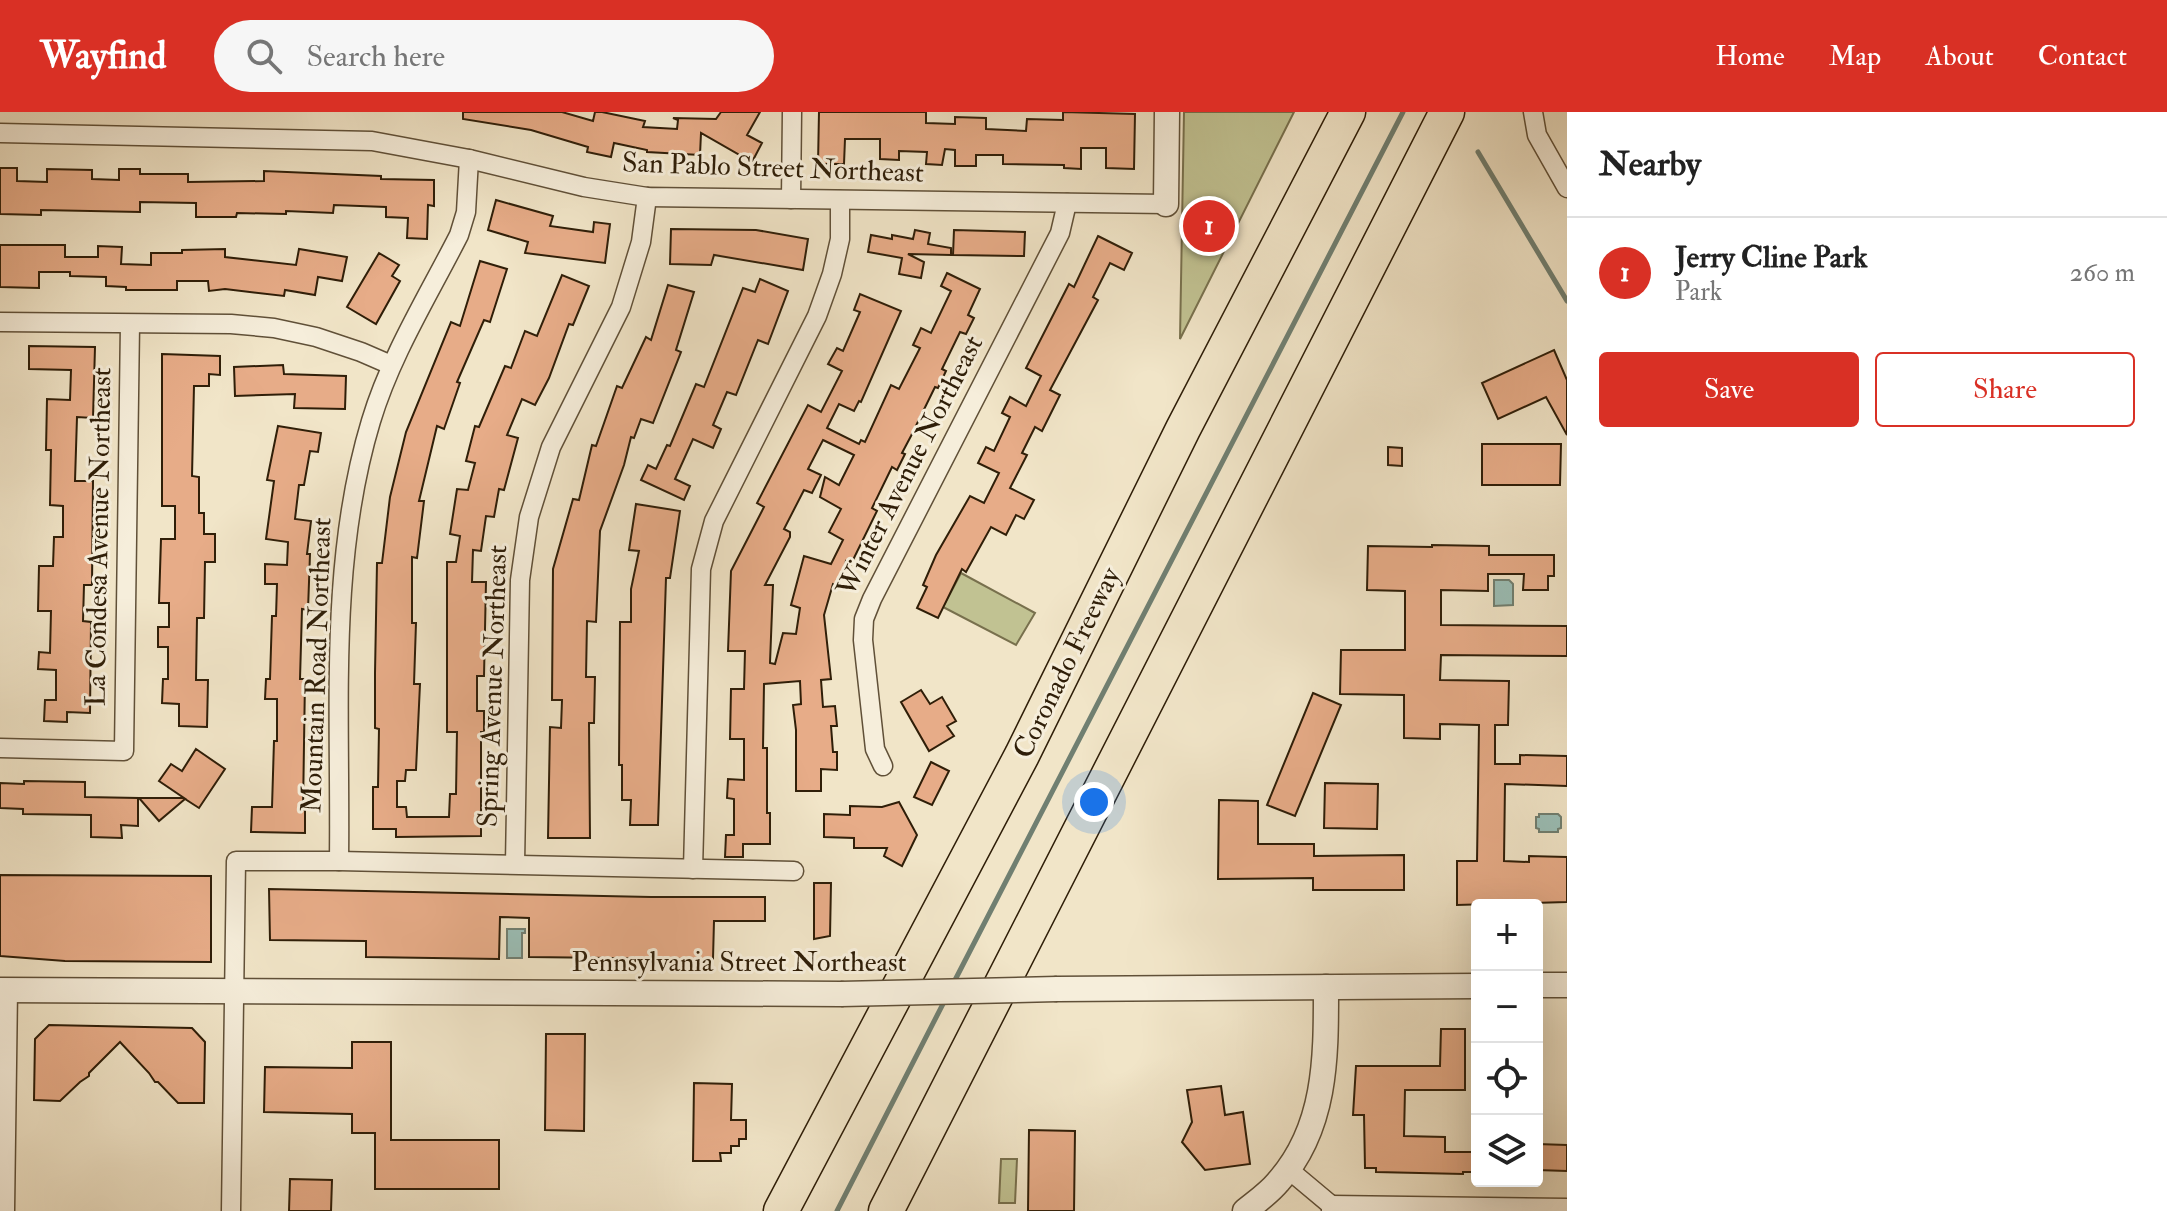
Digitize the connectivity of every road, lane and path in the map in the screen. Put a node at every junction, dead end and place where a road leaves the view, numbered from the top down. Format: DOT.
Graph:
graph roads {
  1 [pos="792,112"];
  2 [pos="1167,112"];
  3 [pos="1348,112"];
  4 [pos="1447,112"];
  5 [pos="1455,112"];
  6 [pos="1533,112"];
  7 [pos="0,133"];
  8 [pos="469,159"];
  9 [pos="1413,181"];
  10 [pos="1567,188"];
  11 [pos="647,197"];
  12 [pos="791,199"];
  13 [pos="840,200"];
  14 [pos="1067,203"];
  15 [pos="1166,204"];
  16 [pos="0,322"];
  17 [pos="130,324"];
  18 [pos="391,365"];
  19 [pos="0,748"];
  20 [pos="883,766"];
  21 [pos="339,861"];
  22 [pos="515,864"];
  23 [pos="693,869"];
  24 [pos="794,871"];
  25 [pos="1543,985"];
  26 [pos="1567,985"];
  27 [pos="1471,986"];
  28 [pos="1326,987"];
  29 [pos="4,990"];
  30 [pos="234,990"];
  31 [pos="1288,1169"];
  32 [pos="1331,1208"];
  33 [pos="1567,1208"];
  34 [pos="5,1211"];
  35 [pos="231,1211"];
  36 [pos="781,1211"];
  37 [pos="886,1211"];
  38 [pos="1245,1211"];
  1 -- 12 [label="street"];
  2 -- 15 [label="street"];
  3 -- 36 [label="highway, Coronado Freeway"];
  4 -- 9 [label="highway"];
  5 -- 9 [label="highway"];
  6 -- 10 [label="street"];
  7 -- 8 [label="street, San Pablo Street Northeast"];
  8 -- 11 [label="street, San Pablo Street Northeast"];
  8 -- 18 [label="street, Mountain Road Northeast"];
  9 -- 37 [label="highway"];
  11 -- 12 [label="street, San Pablo Street Northeast"];
  11 -- 22 [label="street, Spring Avenue Northeast"];
  12 -- 13 [label="street, San Pablo Street Northeast"];
  13 -- 14 [label="street, San Pablo Street Northeast"];
  13 -- 23 [label="street"];
  14 -- 15 [label="street, San Pablo Street Northeast"];
  14 -- 20 [label="street, Winter Avenue Northeast"];
  16 -- 17 [label="street"];
  17 -- 18 [label="street"];
  17 -- 19 [label="street, La Condesa Avenue Northeast"];
  18 -- 21 [label="street, Mountain Road Northeast"];
  21 -- 22 [label="street"];
  21 -- 30 [label="street"];
  22 -- 23 [label="street"];
  23 -- 24 [label="street"];
  25 -- 26 [label="street"];
  27 -- 28 [label="street, Pennsylvania Street Northeast"];
  28 -- 30 [label="street, Pennsylvania Street Northeast, bridge"];
  28 -- 31 [label="street"];
  29 -- 30 [label="street, Pennsylvania Street Northeast"];
  29 -- 34 [label="street"];
  30 -- 35 [label="street"];
  31 -- 32 [label="street"];
  31 -- 38 [label="street"];
  32 -- 33 [label="street"];
}
